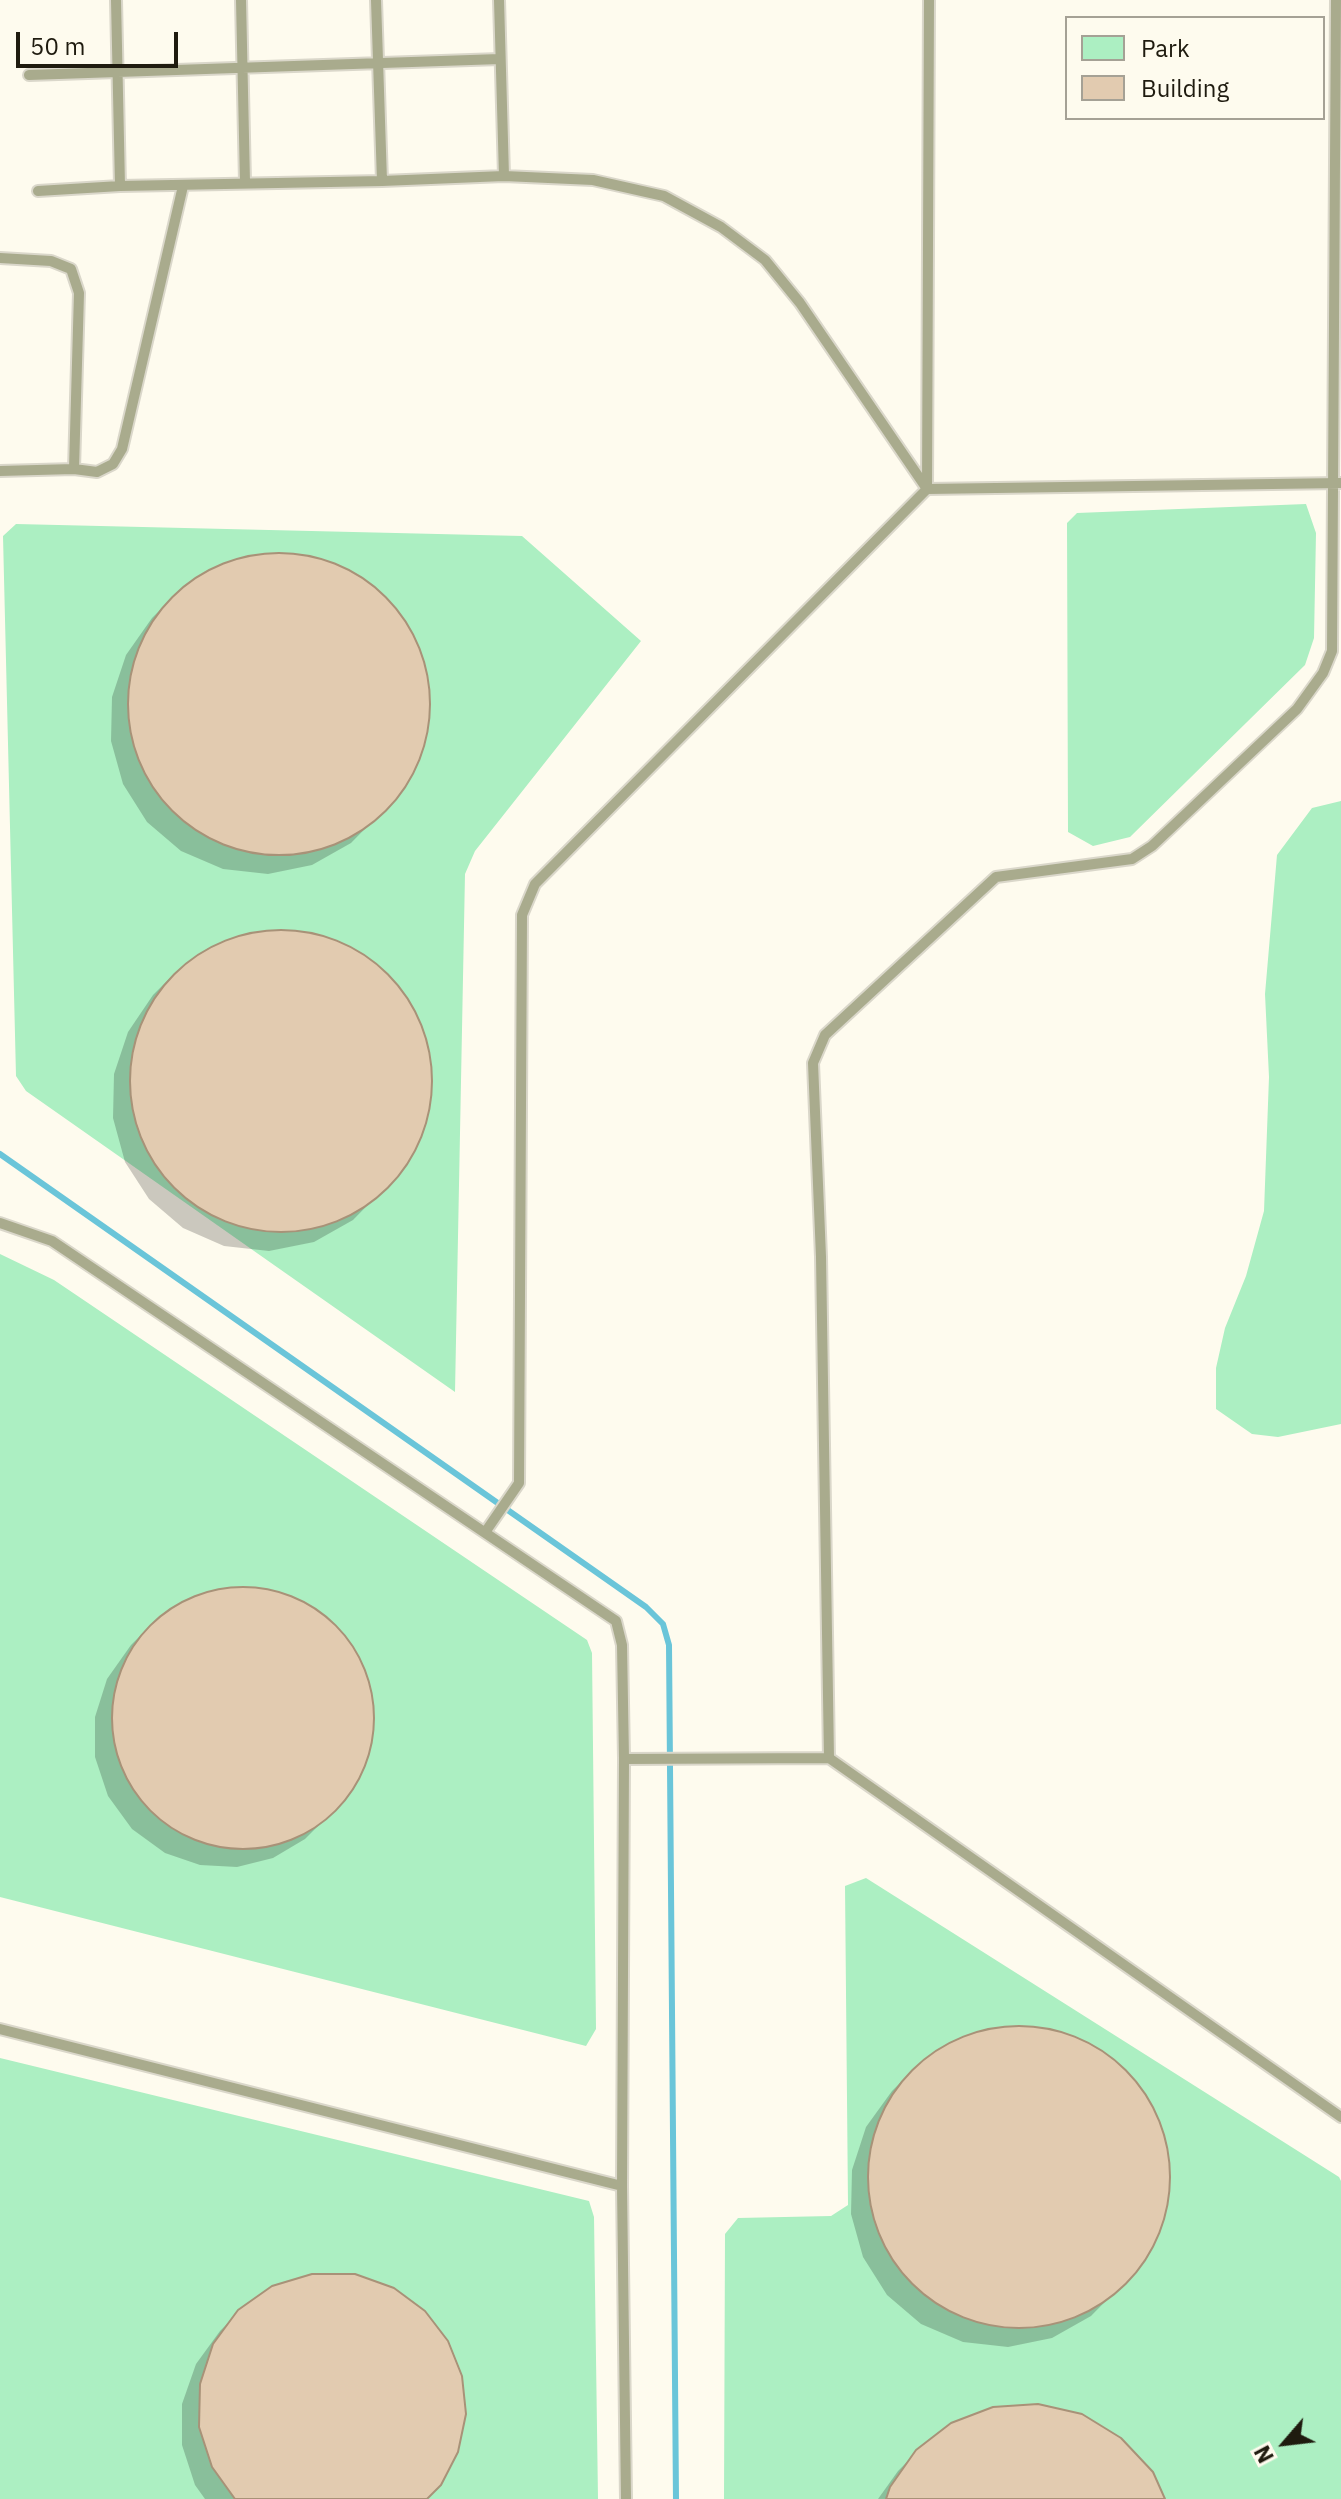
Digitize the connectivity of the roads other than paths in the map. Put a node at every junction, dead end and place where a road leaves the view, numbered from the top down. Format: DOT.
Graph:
graph roads {
  1 [pos="116,0"];
  2 [pos="241,0"];
  3 [pos="376,0"];
  4 [pos="499,0"];
  5 [pos="929,0"];
  6 [pos="1336,0"];
  7 [pos="500,59"];
  8 [pos="376,65"];
  9 [pos="243,68"];
  10 [pos="116,72"];
  11 [pos="29,75"];
  12 [pos="504,176"];
  13 [pos="382,181"];
  14 [pos="245,182"];
  15 [pos="120,186"];
  16 [pos="183,186"];
  17 [pos="38,191"];
  18 [pos="0,258"];
  19 [pos="74,469"];
  20 [pos="0,471"];
  21 [pos="1337,483"];
  22 [pos="927,489"];
  23 [pos="0,1223"];
  24 [pos="486,1531"];
  25 [pos="829,1758"];
  26 [pos="624,1759"];
  27 [pos="0,2029"];
  28 [pos="1341,2117"];
  29 [pos="622,2186"];
  30 [pos="626,2499"];
  1 -- 10 [label="lane"];
  2 -- 9 [label="lane"];
  3 -- 8 [label="lane"];
  4 -- 7 [label="lane"];
  5 -- 22 [label="lane"];
  6 -- 21 [label="lane"];
  7 -- 8 [label="lane"];
  7 -- 12 [label="lane"];
  8 -- 9 [label="lane"];
  8 -- 13 [label="lane"];
  9 -- 10 [label="lane"];
  9 -- 14 [label="lane"];
  10 -- 11 [label="lane"];
  10 -- 15 [label="lane"];
  12 -- 13 [label="lane"];
  12 -- 22 [label="lane"];
  13 -- 14 [label="lane"];
  14 -- 16 [label="lane"];
  15 -- 16 [label="lane"];
  15 -- 17 [label="lane"];
  16 -- 19 [label="lane"];
  18 -- 19 [label="lane"];
  19 -- 20 [label="lane"];
  21 -- 22 [label="lane"];
  21 -- 25 [label="lane"];
  22 -- 24 [label="lane"];
  23 -- 24 [label="lane"];
  24 -- 26 [label="lane"];
  25 -- 26 [label="lane"];
  25 -- 28 [label="lane"];
  26 -- 29 [label="lane"];
  27 -- 29 [label="lane"];
  29 -- 30 [label="lane"];
}
